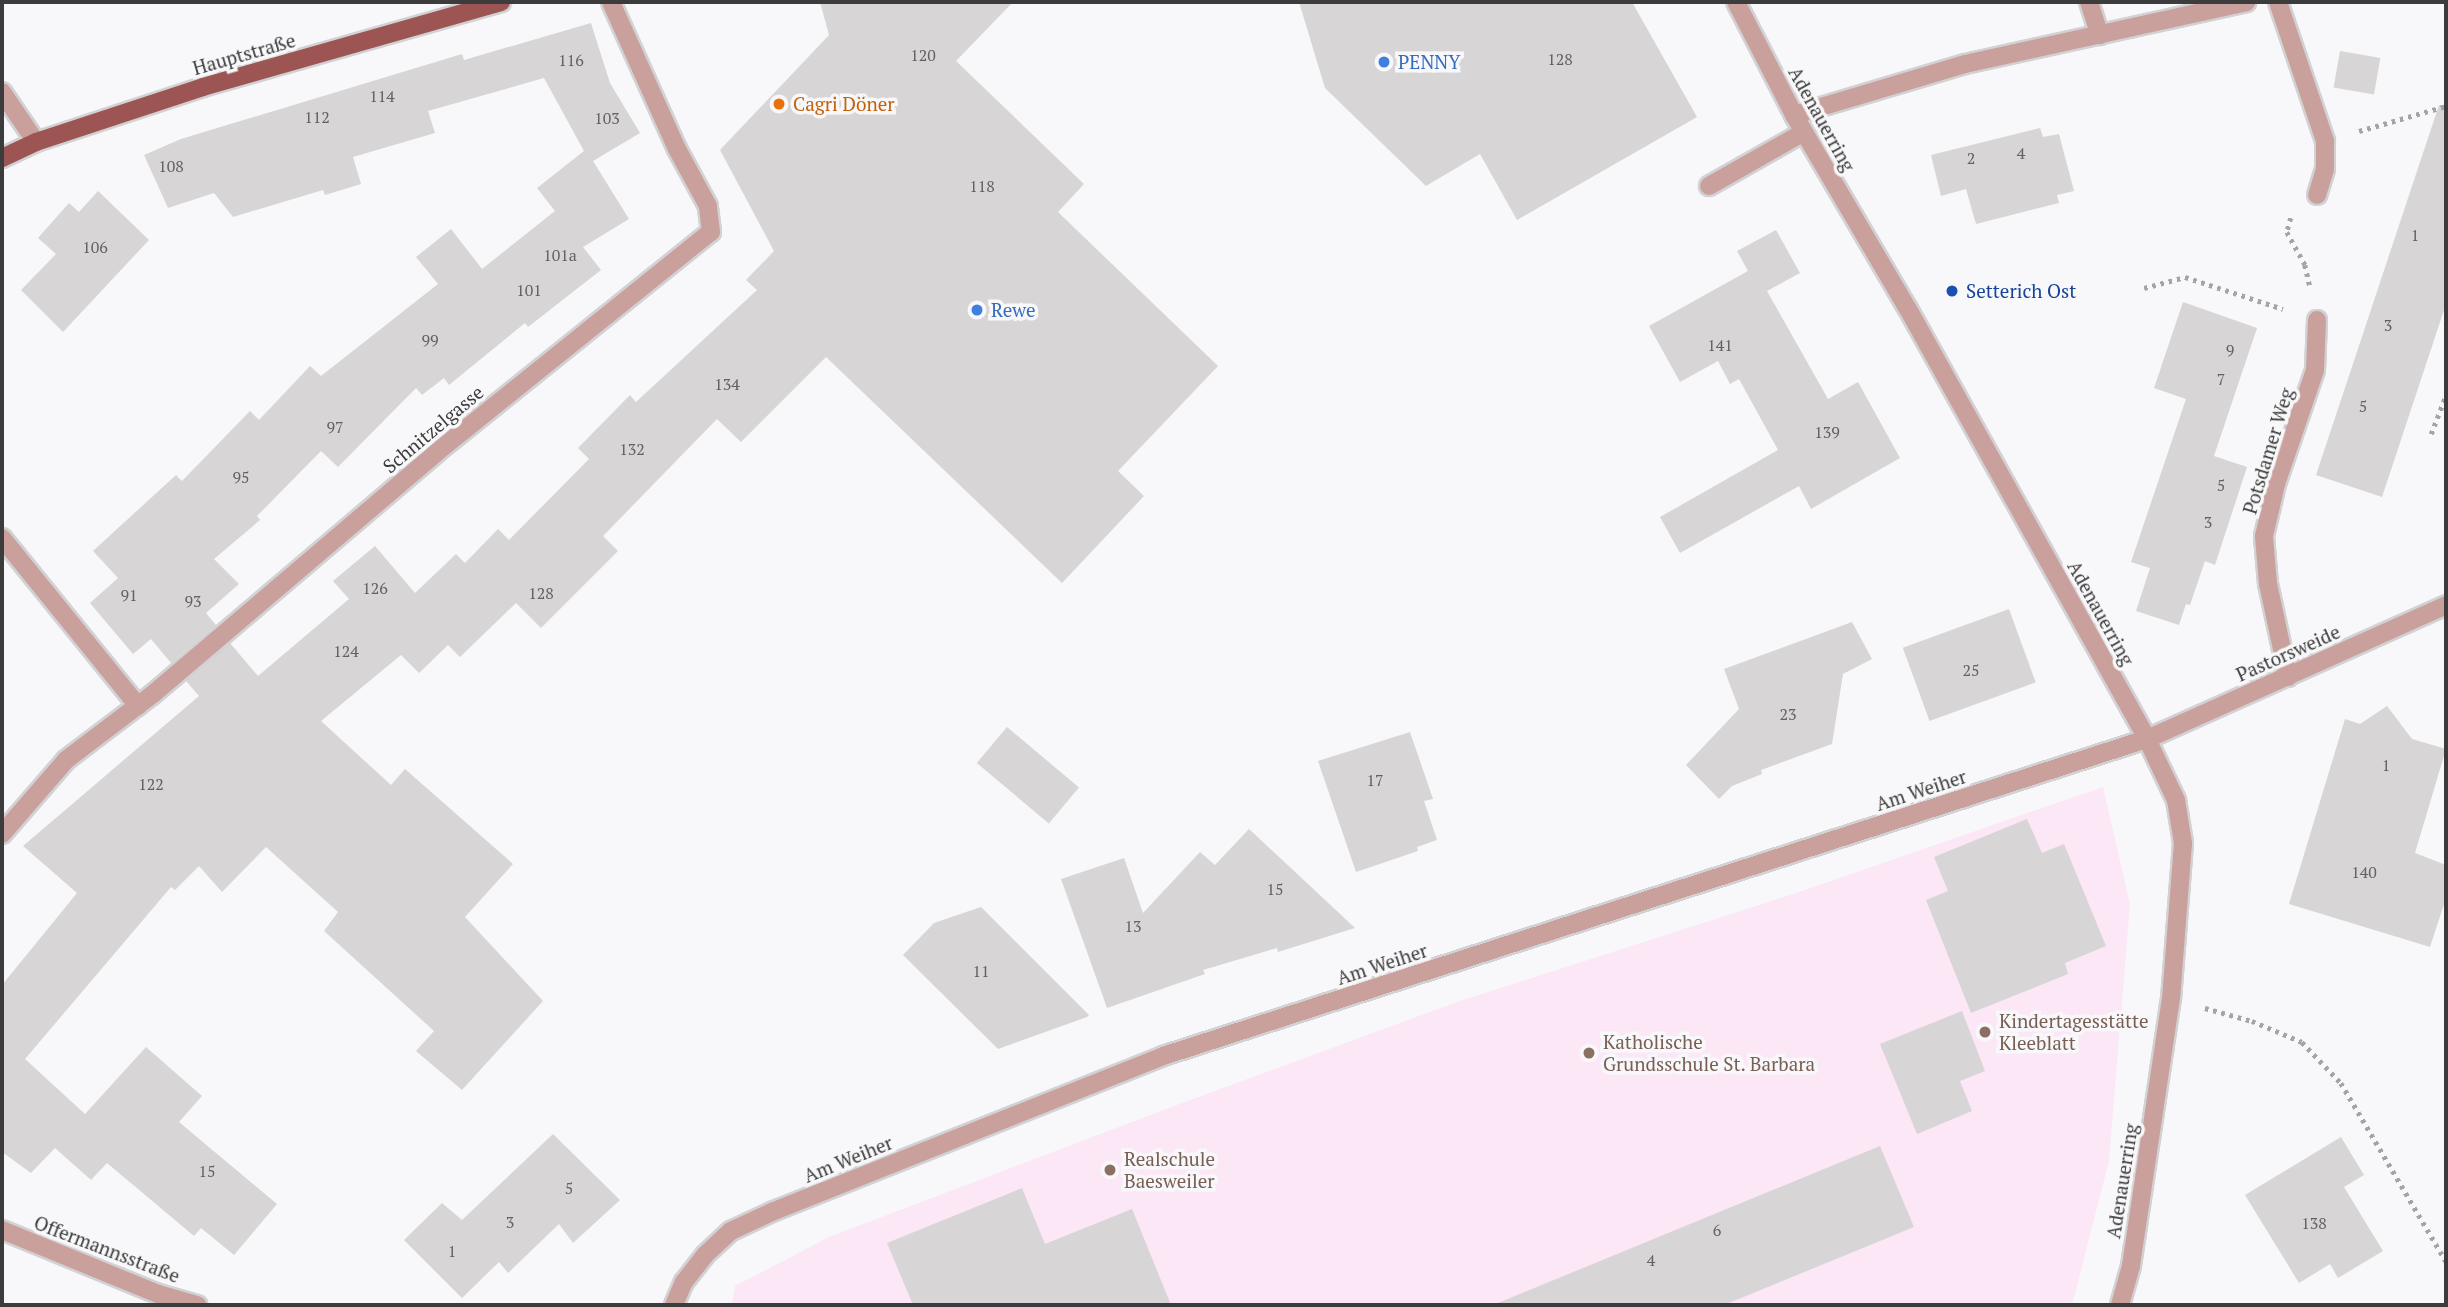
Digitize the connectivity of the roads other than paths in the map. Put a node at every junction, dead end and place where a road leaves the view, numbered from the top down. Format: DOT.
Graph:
graph roads {
  1 [pos="501,2"];
  2 [pos="611,2"];
  3 [pos="1736,2"];
  4 [pos="2089,2"];
  5 [pos="2246,2"];
  6 [pos="2278,2"];
  7 [pos="2101,34"];
  8 [pos="2,92"];
  9 [pos="1794,116"];
  10 [pos="1804,132"];
  11 [pos="36,142"];
  12 [pos="2,158"];
  13 [pos="1709,186"];
  14 [pos="2317,195"];
  15 [pos="2317,320"];
  16 [pos="2,538"];
  17 [pos="2446,605"];
  18 [pos="2288,677"];
  19 [pos="138,706"];
  20 [pos="2147,738"];
  21 [pos="2,834"];
  22 [pos="2,1230"];
  23 [pos="197,1305"];
  24 [pos="674,1305"];
  25 [pos="2120,1305"];
  1 -- 11 [label="main road, Hauptstraße"];
  2 -- 19 [label="street, Schnitzelgasse"];
  3 -- 9 [label="street, Adenauerring"];
  4 -- 7 [label="street"];
  5 -- 7 [label="street"];
  6 -- 14 [label="street"];
  7 -- 9 [label="street"];
  8 -- 11 [label="street"];
  9 -- 10 [label="street, Adenauerring"];
  10 -- 13 [label="street"];
  10 -- 20 [label="street, Adenauerring"];
  11 -- 12 [label="main road, Hauptstraße"];
  15 -- 18 [label="street, Potsdamer Weg"];
  16 -- 19 [label="street"];
  17 -- 18 [label="street, Pastorsweide"];
  18 -- 20 [label="street, Pastorsweide"];
  19 -- 21 [label="street, Schnitzelgasse"];
  20 -- 24 [label="street, Am Weiher"];
  20 -- 25 [label="street, Adenauerring"];
  22 -- 23 [label="street, Offermannsstraße"];
}
